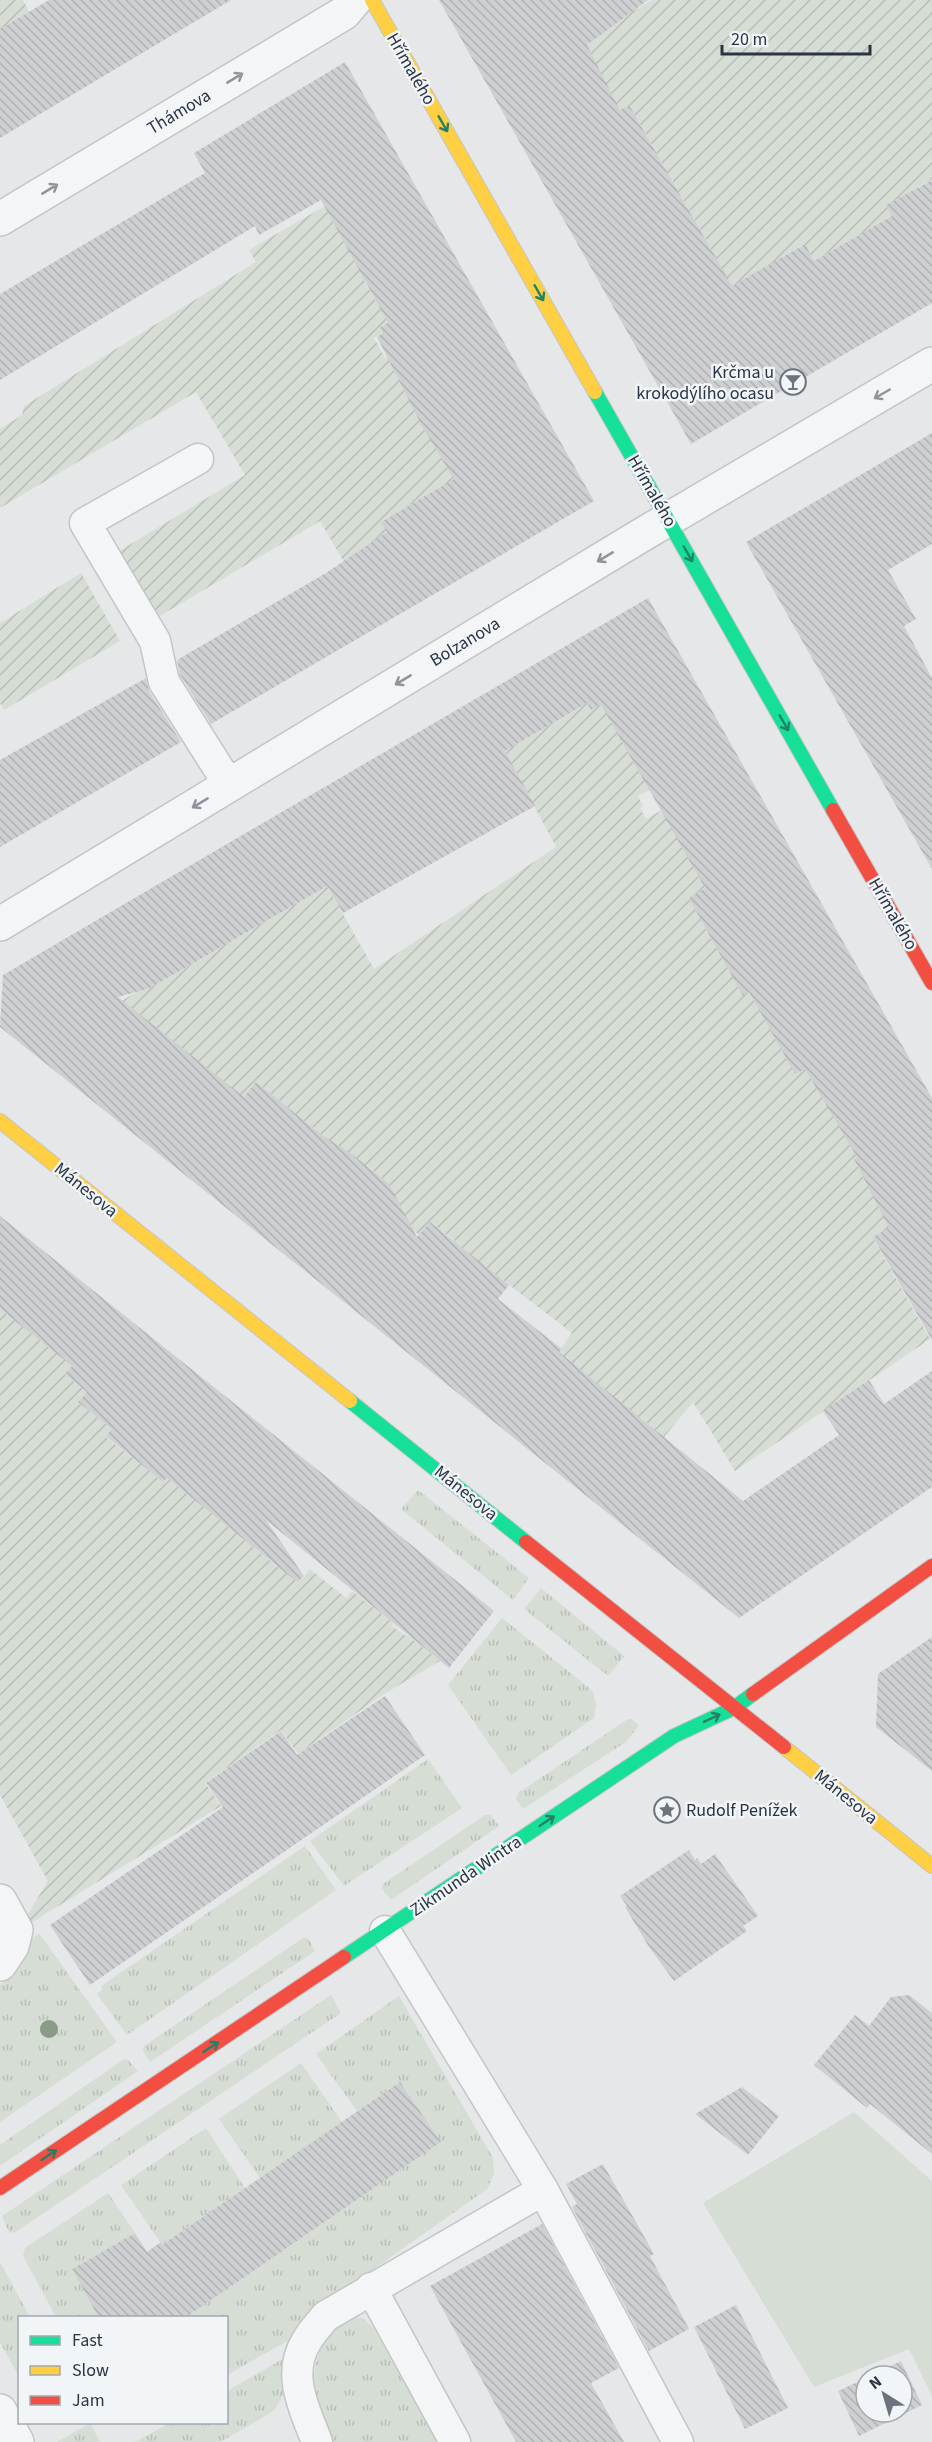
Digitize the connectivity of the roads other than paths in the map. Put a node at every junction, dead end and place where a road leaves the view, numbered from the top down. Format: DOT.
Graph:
graph roads {
  1 [pos="355,0"];
  2 [pos="372,0"];
  3 [pos="0,219"];
  4 [pos="932,364"];
  5 [pos="198,459"];
  6 [pos="669,520"];
  7 [pos="229,785"];
  8 [pos="0,924"];
  9 [pos="932,983"];
  10 [pos="0,1121"];
  11 [pos="932,1566"];
  12 [pos="734,1708"];
  13 [pos="932,1866"];
  14 [pos="0,1901"];
  15 [pos="385,1930"];
  16 [pos="0,1964"];
  17 [pos="0,2188"];
  18 [pos="543,2190"];
  19 [pos="371,2288"];
  20 [pos="0,2411"];
  21 [pos="17,2442"];
  22 [pos="317,2442"];
  23 [pos="455,2442"];
  24 [pos="678,2442"];
  3 -- 1 [label="street, Thámova, one-way"];
  2 -- 6 [label="street, Hřímalého, one-way"];
  4 -- 6 [label="street, Bolzanova, one-way"];
  5 -- 7 [label="lane"];
  6 -- 7 [label="street, Bolzanova, one-way"];
  6 -- 9 [label="street, Hřímalého, one-way"];
  7 -- 8 [label="street, Bolzanova, one-way"];
  10 -- 12 [label="street, Mánesova"];
  11 -- 12 [label="street, Zikmunda Wintra"];
  12 -- 13 [label="street, Mánesova"];
  15 -- 12 [label="street, Zikmunda Wintra, one-way"];
  14 -- 16 [label="street"];
  17 -- 15 [label="street, Zikmunda Wintra, one-way"];
  15 -- 18 [label="lane"];
  18 -- 19 [label="lane"];
  18 -- 24 [label="lane"];
  19 -- 22 [label="lane"];
  19 -- 23 [label="lane"];
  20 -- 21 [label="street"];
}
